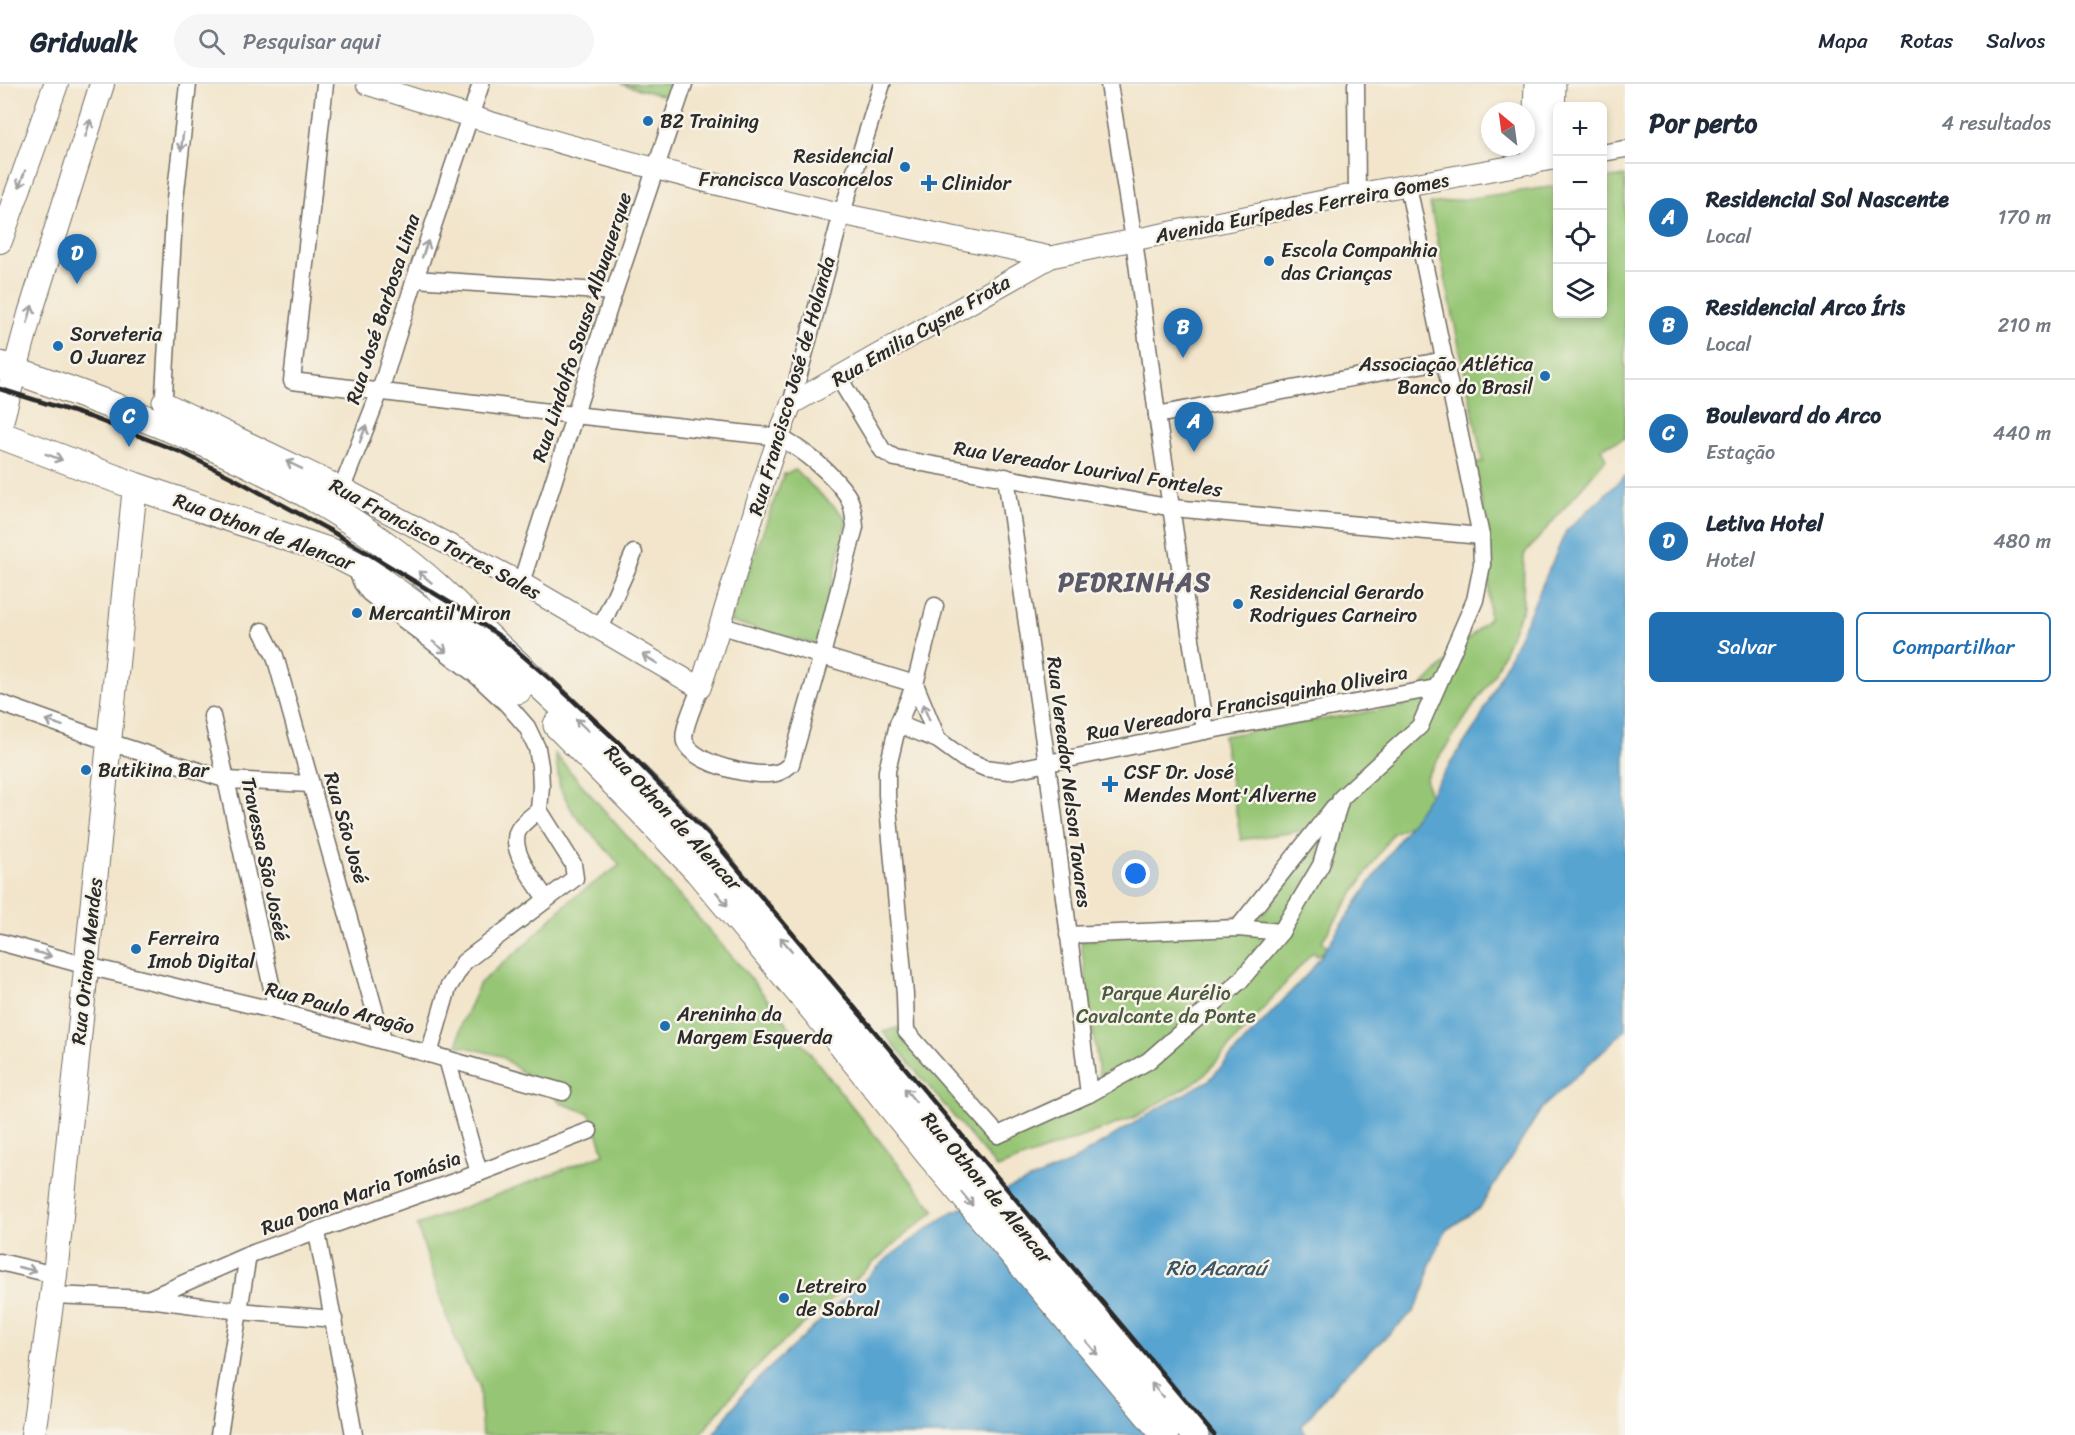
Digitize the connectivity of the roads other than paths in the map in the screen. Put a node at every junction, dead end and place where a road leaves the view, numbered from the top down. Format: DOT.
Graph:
graph roads {
  1 [pos="56,84"];
  2 [pos="102,84"];
  3 [pos="188,84"];
  4 [pos="325,84"];
  5 [pos="367,84"];
  6 [pos="481,84"];
  7 [pos="684,84"];
  8 [pos="882,84"];
  9 [pos="1109,84"];
  10 [pos="1356,84"];
  11 [pos="1535,84"];
  12 [pos="1555,84"];
  13 [pos="469,118"];
  14 [pos="1625,149"];
  15 [pos="1607,152"];
  16 [pos="1555,156"];
  17 [pos="1553,159"];
  18 [pos="1532,164"];
  19 [pos="657,168"];
  20 [pos="1408,186"];
  21 [pos="1357,194"];
  22 [pos="842,213"];
  23 [pos="1134,240"];
  24 [pos="0,241"];
  25 [pos="1051,257"];
  26 [pos="415,279"];
  27 [pos="614,292"];
  28 [pos="1445,360"];
  29 [pos="7,368"];
  30 [pos="839,378"];
  31 [pos="380,391"];
  32 [pos="790,404"];
  33 [pos="162,414"];
  34 [pos="574,415"];
  35 [pos="1157,415"];
  36 [pos="0,426"];
  37 [pos="0,435"];
  38 [pos="778,437"];
  39 [pos="1006,477"];
  40 [pos="135,486"];
  41 [pos="341,501"];
  42 [pos="1173,508"];
  43 [pos="1481,536"];
  44 [pos="634,553"];
  45 [pos="354,564"];
  46 [pos="521,583"];
  47 [pos="934,606"];
  48 [pos="722,626"];
  49 [pos="600,629"];
  50 [pos="262,631"];
  51 [pos="822,656"];
  52 [pos="915,684"];
  53 [pos="700,688"];
  54 [pos="1436,688"];
  55 [pos="0,704"];
  56 [pos="212,716"];
  57 [pos="898,724"];
  58 [pos="1206,731"];
  59 [pos="938,740"];
  60 [pos="109,742"];
  61 [pos="1047,763"];
  62 [pos="227,780"];
  63 [pos="311,784"];
  64 [pos="1341,798"];
  65 [pos="539,810"];
  66 [pos="546,899"];
  67 [pos="1238,928"];
  68 [pos="1281,932"];
  69 [pos="1068,934"];
  70 [pos="0,942"];
  71 [pos="87,966"];
  72 [pos="277,1011"];
  73 [pos="383,1040"];
  74 [pos="429,1054"];
  75 [pos="447,1059"];
  76 [pos="563,1092"];
  77 [pos="1089,1094"];
  78 [pos="590,1131"];
  79 [pos="938,1147"];
  80 [pos="479,1173"];
  81 [pos="317,1232"];
  82 [pos="248,1255"];
  83 [pos="0,1262"];
  84 [pos="53,1285"];
  85 [pos="148,1299"];
  86 [pos="239,1311"];
  87 [pos="334,1319"];
  88 [pos="33,1435"];
  89 [pos="219,1435"];
  90 [pos="354,1435"];
  91 [pos="1165,1435"];
  92 [pos="1195,1435"];
  1 -- 24 [label="main road, one-way"];
  29 -- 2 [label="main road, one-way"];
  3 -- 33 [label="street, one-way"];
  4 -- 31 [label="street"];
  5 -- 13 [label="street"];
  6 -- 13 [label="street, Rua José Barbosa Lima"];
  7 -- 19 [label="street, Rua Lindolfo Sousa Albuquerque"];
  8 -- 22 [label="street, Rua Francisco José de Holanda"];
  9 -- 23 [label="street"];
  10 -- 21 [label="street"];
  11 -- 18 [label="street"];
  12 -- 16 [label="street"];
  13 -- 19 [label="street"];
  26 -- 13 [label="street, Rua José Barbosa Lima, one-way"];
  14 -- 15 [label="street"];
  17 -- 18 [label="street, Avenida Eurípedes Ferreira Gomes"];
  18 -- 20 [label="street, Avenida Eurípedes Ferreira Gomes"];
  19 -- 22 [label="street"];
  19 -- 27 [label="street, Rua Lindolfo Sousa Albuquerque"];
  20 -- 21 [label="street, Avenida Eurípedes Ferreira Gomes"];
  20 -- 28 [label="street"];
  21 -- 23 [label="street, Avenida Eurípedes Ferreira Gomes"];
  22 -- 25 [label="street"];
  22 -- 32 [label="street, Rua Francisco José de Holanda"];
  23 -- 25 [label="street, Avenida Eurípedes Ferreira Gomes"];
  23 -- 35 [label="street"];
  25 -- 30 [label="street, Rua Emilia Cysne Frota"];
  26 -- 27 [label="street"];
  26 -- 31 [label="street, Rua José Barbosa Lima"];
  27 -- 34 [label="street, Rua Lindolfo Sousa Albuquerque"];
  28 -- 35 [label="street"];
  28 -- 43 [label="street"];
  29 -- 33 [label="main road, Rua Othon de Alencar"];
  29 -- 36 [label="main road"];
  30 -- 32 [label="street, Rua Emilia Cysne Frota"];
  30 -- 39 [label="street, Rua Vereador Lourival Fonteles"];
  31 -- 34 [label="street"];
  41 -- 31 [label="street, Rua José Barbosa Lima, one-way"];
  32 -- 38 [label="street, Rua Francisco José de Holanda"];
  41 -- 33 [label="main road, Rua Othon de Alencar, one-way"];
  34 -- 38 [label="street"];
  34 -- 46 [label="street, Rua Lindolfo Sousa Albuquerque"];
  35 -- 42 [label="street"];
  37 -- 40 [label="main road, Rua Othon de Alencar, one-way"];
  38 -- 48 [label="street, Rua Francisco José de Holanda"];
  38 -- 51 [label="street"];
  39 -- 42 [label="street, Rua Vereador Lourival Fonteles"];
  39 -- 61 [label="street, Rua Vereador Nelson Tavares"];
  40 -- 45 [label="main road, Rua Othon de Alencar"];
  40 -- 60 [label="main road, Rua Oriano Mendes"];
  41 -- 46 [label="street, Rua Francisco Torres Sales"];
  79 -- 41 [label="main road, Rua Othon de Alencar, one-way"];
  42 -- 43 [label="street, Rua Vereador Lourival Fonteles"];
  42 -- 58 [label="street"];
  43 -- 54 [label="street"];
  44 -- 49 [label="street"];
  45 -- 65 [label="street, one-way"];
  45 -- 79 [label="main road, Rua Othon de Alencar, one-way"];
  46 -- 49 [label="street, Rua Francisco Torres Sales"];
  47 -- 52 [label="street"];
  48 -- 51 [label="street"];
  48 -- 53 [label="street, Rua Francisco José de Holanda"];
  53 -- 49 [label="street, Rua Francisco Torres Sales, one-way"];
  50 -- 63 [label="street, Rua São José"];
  51 -- 52 [label="street"];
  51 -- 53 [label="street"];
  52 -- 57 [label="street"];
  59 -- 52 [label="street, one-way"];
  54 -- 58 [label="street, Rua Vereadora Francisquinha Oliveira"];
  54 -- 64 [label="street"];
  60 -- 55 [label="street, one-way"];
  56 -- 62 [label="street, Travessa São Joséé"];
  57 -- 59 [label="street, Rua Vereadora Francisquinha Oliveira"];
  57 -- 77 [label="street"];
  58 -- 61 [label="street, Rua Vereadora Francisquinha Oliveira"];
  59 -- 61 [label="street, Rua Vereadora Francisquinha Oliveira"];
  60 -- 62 [label="street"];
  60 -- 71 [label="main road, Rua Oriano Mendes"];
  61 -- 69 [label="street, Rua Vereador Nelson Tavares"];
  62 -- 63 [label="street"];
  62 -- 72 [label="street, Travessa São Joséé"];
  63 -- 73 [label="street, Rua São José"];
  64 -- 67 [label="street"];
  64 -- 68 [label="street"];
  65 -- 66 [label="street"];
  65 -- 66 [label="street"];
  66 -- 74 [label="street"];
  67 -- 68 [label="street"];
  67 -- 69 [label="street"];
  68 -- 77 [label="street"];
  69 -- 77 [label="street, Rua Vereador Nelson Tavares"];
  70 -- 71 [label="street, Rua Paulo Aragão, one-way"];
  71 -- 72 [label="street, Rua Paulo Aragão"];
  71 -- 84 [label="main road, Rua Oriano Mendes"];
  72 -- 73 [label="street, Rua Paulo Aragão"];
  73 -- 74 [label="street, Rua Paulo Aragão"];
  74 -- 75 [label="street, Rua Paulo Aragão"];
  75 -- 76 [label="street, Rua Paulo Aragão"];
  75 -- 80 [label="street"];
  78 -- 80 [label="street, Rua Dona Maria Tomásia"];
  79 -- 91 [label="main road, Rua Othon de Alencar, one-way"];
  92 -- 79 [label="main road, Rua Othon de Alencar, one-way"];
  80 -- 81 [label="street, Rua Dona Maria Tomásia"];
  81 -- 82 [label="street, Rua Dona Maria Tomásia"];
  81 -- 87 [label="street"];
  82 -- 85 [label="street, Rua Dona Maria Tomásia"];
  82 -- 86 [label="street"];
  83 -- 84 [label="street, Rua Dona Maria Tomásia, one-way"];
  84 -- 85 [label="street, Rua Dona Maria Tomásia"];
  84 -- 88 [label="main road, Rua Oriano Mendes"];
  85 -- 86 [label="street, Rua Dona Maria Tomásia"];
  86 -- 87 [label="street, Rua Dona Maria Tomásia"];
  86 -- 89 [label="street"];
  87 -- 90 [label="street"];
}
